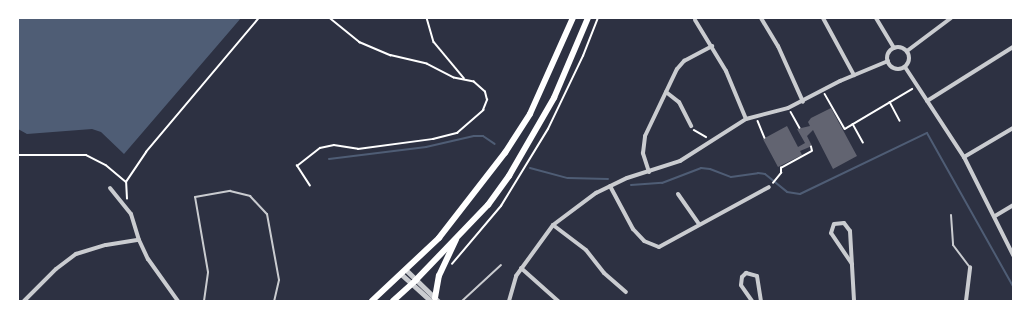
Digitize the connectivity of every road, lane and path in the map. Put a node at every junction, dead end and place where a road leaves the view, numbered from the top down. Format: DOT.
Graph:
graph roads {
  1 [pos="259,18"];
  2 [pos="329,18"];
  3 [pos="427,18"];
  4 [pos="573,18"];
  5 [pos="588,18"];
  6 [pos="761,18"];
  7 [pos="823,18"];
  8 [pos="876,18"];
  9 [pos="951,18"];
  10 [pos="695,20"];
  11 [pos="712,46"];
  12 [pos="1013,47"];
  13 [pos="894,48"];
  14 [pos="908,51"];
  15 [pos="888,61"];
  16 [pos="905,67"];
  17 [pos="854,75"];
  18 [pos="464,78"];
  19 [pos="917,86"];
  20 [pos="823,90"];
  21 [pos="666,92"];
  22 [pos="927,101"];
  23 [pos="803,102"];
  24 [pos="890,102"];
  25 [pos="788,108"];
  26 [pos="756,116"];
  27 [pos="746,119"];
  28 [pos="900,121"];
  29 [pos="853,124"];
  30 [pos="691,126"];
  31 [pos="800,128"];
  32 [pos="1013,128"];
  33 [pos="765,138"];
  34 [pos="711,141"];
  35 [pos="863,142"];
  36 [pos="810,147"];
  37 [pos="18,155"];
  38 [pos="964,157"];
  39 [pos="649,172"];
  40 [pos="126,182"];
  41 [pos="310,186"];
  42 [pos="610,186"];
  43 [pos="770,186"];
  44 [pos="110,188"];
  45 [pos="678,194"];
  46 [pos="1013,205"];
  47 [pos="128,211"];
  48 [pos="951,215"];
  49 [pos="995,216"];
  50 [pos="699,224"];
  51 [pos="553,225"];
  52 [pos="456,238"];
  53 [pos="139,240"];
  54 [pos="1013,255"];
  55 [pos="852,264"];
  56 [pos="501,265"];
  57 [pos="970,267"];
  58 [pos="521,268"];
  59 [pos="404,273"];
  60 [pos="414,282"];
  61 [pos="626,292"];
  62 [pos="435,300"];
  63 [pos="24,301"];
  64 [pos="178,301"];
  65 [pos="204,301"];
  66 [pos="274,301"];
  67 [pos="372,301"];
  68 [pos="392,301"];
  69 [pos="462,301"];
  70 [pos="509,301"];
  71 [pos="558,301"];
  72 [pos="752,301"];
  73 [pos="761,301"];
  74 [pos="854,301"];
  75 [pos="966,301"];
  1 -- 40 [label="path"];
  2 -- 18 [label="path"];
  3 -- 18 [label="path"];
  4 -- 59 [label="main road"];
  5 -- 52 [label="main road"];
  6 -- 23 [label="street"];
  7 -- 17 [label="street"];
  8 -- 13 [label="street"];
  9 -- 14 [label="street"];
  10 -- 11 [label="street"];
  11 -- 21 [label="street"];
  11 -- 27 [label="street"];
  12 -- 22 [label="street"];
  13 -- 14 [label="street"];
  13 -- 15 [label="street"];
  14 -- 16 [label="street"];
  15 -- 16 [label="street"];
  15 -- 17 [label="street"];
  16 -- 19 [label="street"];
  17 -- 20 [label="street"];
  18 -- 41 [label="path"];
  19 -- 22 [label="street"];
  19 -- 24 [label="path"];
  20 -- 23 [label="street"];
  20 -- 29 [label="path"];
  21 -- 30 [label="street"];
  21 -- 39 [label="street"];
  22 -- 38 [label="street"];
  23 -- 25 [label="street"];
  24 -- 28 [label="path"];
  24 -- 29 [label="path"];
  25 -- 26 [label="street"];
  25 -- 31 [label="path"];
  26 -- 27 [label="street"];
  26 -- 33 [label="path"];
  27 -- 34 [label="street"];
  29 -- 35 [label="path"];
  30 -- 34 [label="path"];
  32 -- 38 [label="street"];
  34 -- 39 [label="street"];
  36 -- 43 [label="path"];
  37 -- 40 [label="path"];
  38 -- 49 [label="street"];
  39 -- 42 [label="street"];
  40 -- 47 [label="path"];
  42 -- 50 [label="street"];
  42 -- 51 [label="street"];
  43 -- 50 [label="street"];
  44 -- 47 [label="street"];
  45 -- 50 [label="street"];
  46 -- 49 [label="street"];
  47 -- 53 [label="street"];
  48 -- 57 [label="lane"];
  49 -- 54 [label="street"];
  51 -- 58 [label="street"];
  51 -- 61 [label="street"];
  52 -- 60 [label="main road"];
  52 -- 62 [label="main road"];
  53 -- 63 [label="street"];
  53 -- 64 [label="street"];
  55 -- 55 [label="street"];
  55 -- 74 [label="street"];
  56 -- 69 [label="lane"];
  57 -- 75 [label="street"];
  58 -- 70 [label="street"];
  58 -- 71 [label="street"];
  59 -- 60 [label="street"];
  59 -- 67 [label="main road"];
  60 -- 62 [label="street"];
  60 -- 68 [label="main road"];
  65 -- 66 [label="lane"];
  72 -- 73 [label="street"];
}
